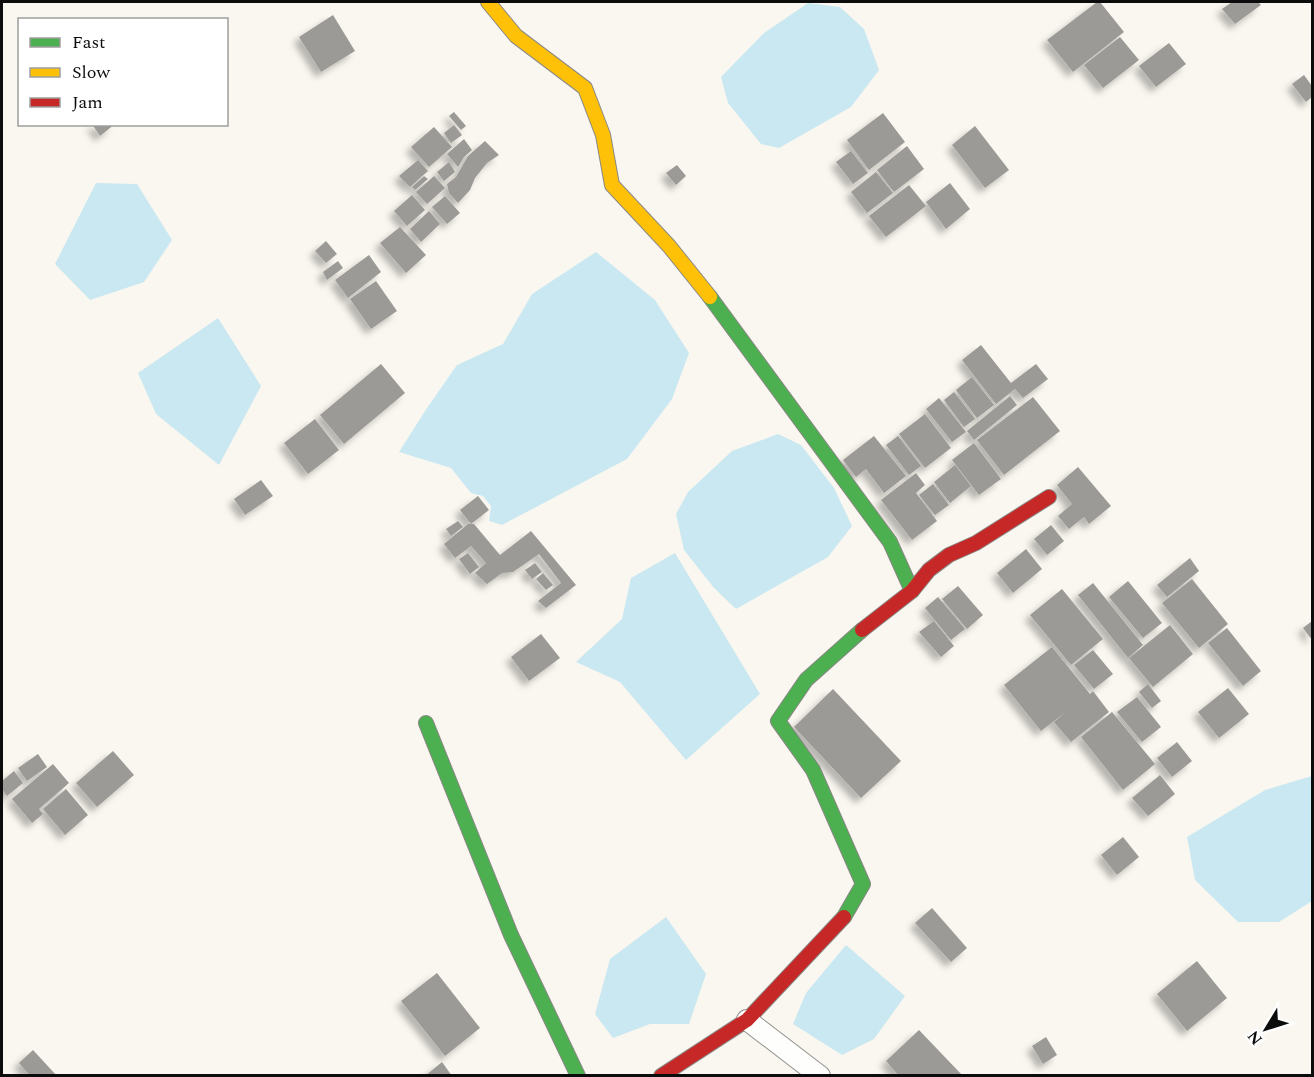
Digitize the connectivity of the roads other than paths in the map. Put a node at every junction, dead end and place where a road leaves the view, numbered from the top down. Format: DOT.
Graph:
graph roads {
  1 [pos="488,2"];
  2 [pos="1049,497"];
  3 [pos="912,591"];
  4 [pos="426,723"];
  5 [pos="747,1020"];
  6 [pos="578,1076"];
  7 [pos="661,1076"];
  8 [pos="820,1076"];
  1 -- 3 [label="street"];
  2 -- 3 [label="street"];
  3 -- 5 [label="street"];
  4 -- 6 [label="street"];
  5 -- 7 [label="street"];
  5 -- 8 [label="street"];
}
